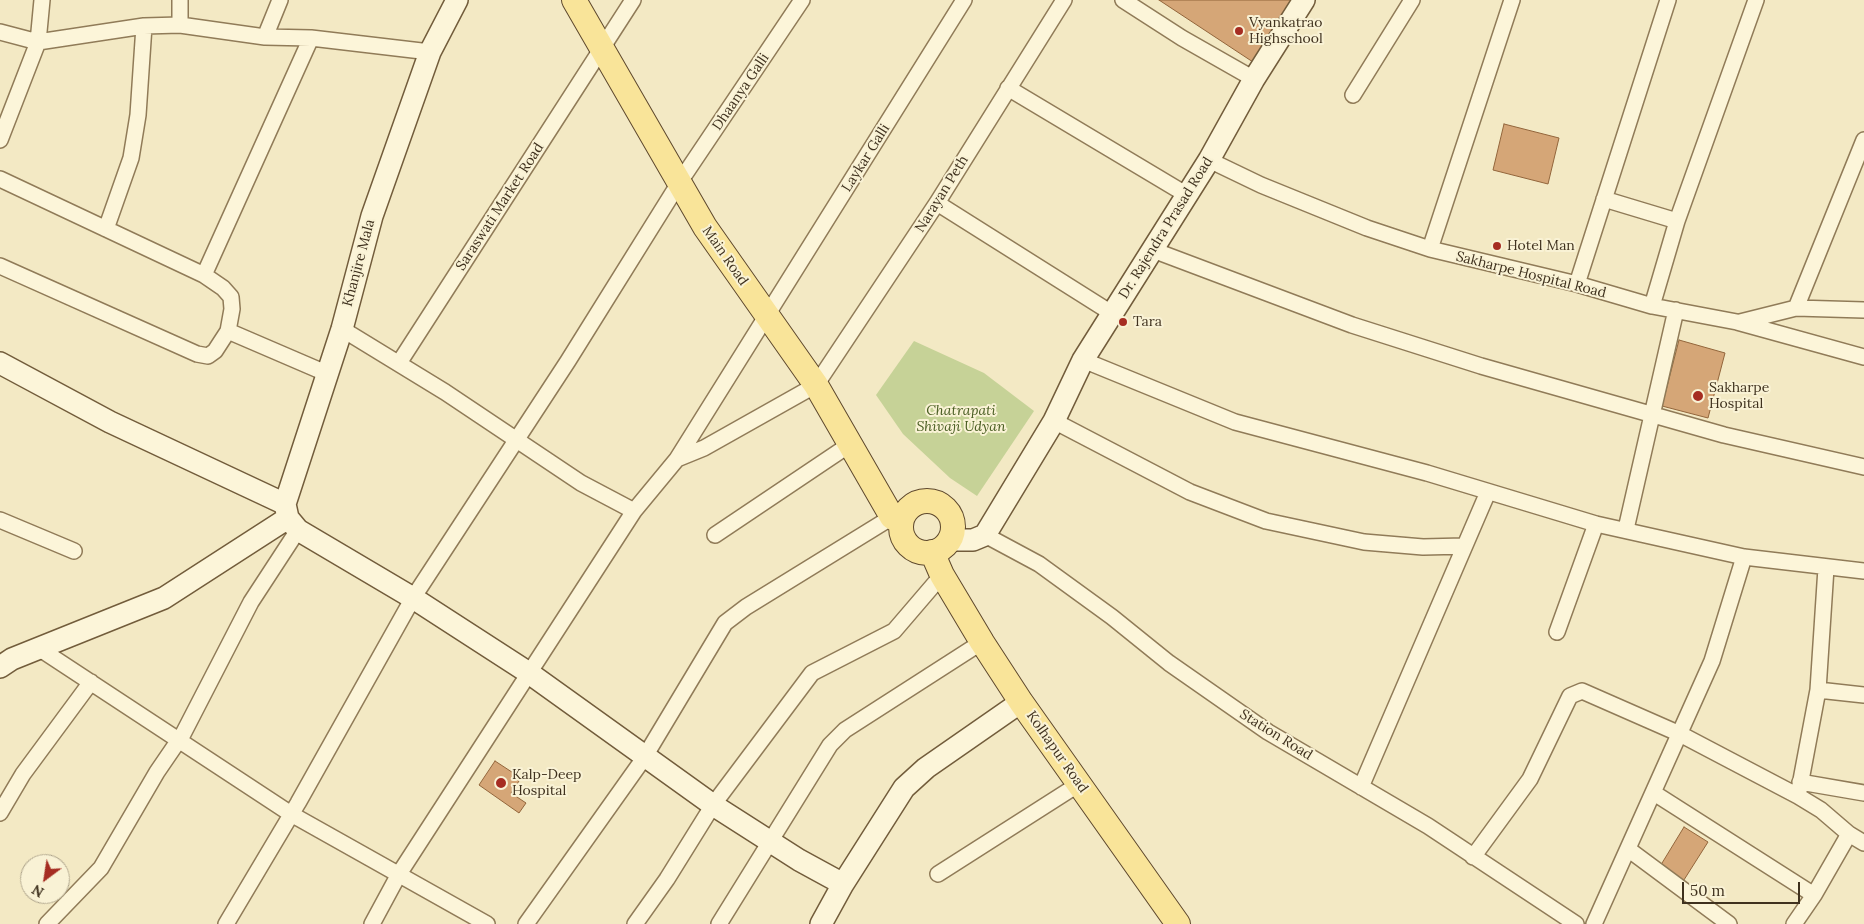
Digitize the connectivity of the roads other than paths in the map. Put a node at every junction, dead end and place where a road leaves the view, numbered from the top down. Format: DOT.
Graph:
graph roads {
  1 [pos="42,0"];
  2 [pos="180,0"];
  3 [pos="280,0"];
  4 [pos="457,0"];
  5 [pos="574,0"];
  6 [pos="633,0"];
  7 [pos="802,0"];
  8 [pos="964,0"];
  9 [pos="1064,0"];
  10 [pos="1123,0"];
  11 [pos="1304,0"];
  12 [pos="1412,0"];
  13 [pos="1512,0"];
  14 [pos="1668,0"];
  15 [pos="1756,0"];
  16 [pos="180,24"];
  17 [pos="144,26"];
  18 [pos="0,32"];
  19 [pos="265,37"];
  20 [pos="311,38"];
  21 [pos="38,42"];
  22 [pos="602,50"];
  23 [pos="430,52"];
  24 [pos="1254,79"];
  25 [pos="1008,88"];
  26 [pos="1353,95"];
  27 [pos="0,140"];
  28 [pos="1864,140"];
  29 [pos="1209,160"];
  30 [pos="0,179"];
  31 [pos="679,183"];
  32 [pos="1187,195"];
  33 [pos="1604,199"];
  34 [pos="937,203"];
  35 [pos="1677,221"];
  36 [pos="106,229"];
  37 [pos="1430,249"];
  38 [pos="1152,250"];
  39 [pos="0,266"];
  40 [pos="204,275"];
  41 [pos="1576,284"];
  42 [pos="1652,306"];
  43 [pos="1796,308"];
  44 [pos="1676,310"];
  45 [pos="1864,310"];
  46 [pos="1113,314"];
  47 [pos="766,315"];
  48 [pos="1736,322"];
  49 [pos="342,329"];
  50 [pos="228,331"];
  51 [pos="1864,357"];
  52 [pos="1083,360"];
  53 [pos="0,363"];
  54 [pos="399,363"];
  55 [pos="328,374"];
  56 [pos="816,385"];
  57 [pos="1650,414"];
  58 [pos="1054,421"];
  59 [pos="517,440"];
  60 [pos="849,445"];
  61 [pos="677,459"];
  62 [pos="1864,467"];
  63 [pos="1488,492"];
  64 [pos="634,511"];
  65 [pos="893,515"];
  66 [pos="291,517"];
  67 [pos="0,520"];
  68 [pos="1596,524"];
  69 [pos="1626,529"];
  70 [pos="715,535"];
  71 [pos="985,535"];
  72 [pos="941,546"];
  73 [pos="1464,546"];
  74 [pos="74,551"];
  75 [pos="1744,557"];
  76 [pos="1826,568"];
  77 [pos="1864,571"];
  78 [pos="942,575"];
  79 [pos="413,598"];
  80 [pos="1557,632"];
  81 [pos="982,642"];
  82 [pos="40,649"];
  83 [pos="4,659"];
  84 [pos="529,673"];
  85 [pos="91,682"];
  86 [pos="1818,690"];
  87 [pos="1864,695"];
  88 [pos="1021,702"];
  89 [pos="1680,734"];
  90 [pos="178,741"];
  91 [pos="644,758"];
  92 [pos="1079,784"];
  93 [pos="1361,786"];
  94 [pos="1799,789"];
  95 [pos="1654,793"];
  96 [pos="1864,793"];
  97 [pos="713,805"];
  98 [pos="0,813"];
  99 [pos="291,814"];
  100 [pos="1848,834"];
  101 [pos="770,841"];
  102 [pos="1864,843"];
  103 [pos="1628,849"];
  104 [pos="1473,856"];
  105 [pos="399,874"];
  106 [pos="938,874"];
  107 [pos="843,884"];
  108 [pos="1814,895"];
  109 [pos="47,924"];
  110 [pos="226,924"];
  111 [pos="372,924"];
  112 [pos="487,924"];
  113 [pos="526,924"];
  114 [pos="635,924"];
  115 [pos="718,924"];
  116 [pos="822,924"];
  117 [pos="1178,924"];
  118 [pos="1576,924"];
  119 [pos="1594,924"];
  120 [pos="1729,924"];
  121 [pos="1794,924"];
  1 -- 21 [label="street"];
  2 -- 16 [label="street"];
  3 -- 19 [label="street"];
  4 -- 23 [label="street, Khanjire Mala"];
  5 -- 22 [label="main road, Main Road"];
  6 -- 22 [label="street, Saraswati Market Road"];
  7 -- 31 [label="street, Dhaanya Galli"];
  8 -- 47 [label="street, Laykar Galli"];
  9 -- 25 [label="street, Narayan Peth"];
  10 -- 24 [label="street"];
  11 -- 24 [label="street, Dr. Rajendra Prasad Road"];
  12 -- 26 [label="street"];
  13 -- 37 [label="street"];
  14 -- 33 [label="street"];
  15 -- 35 [label="street"];
  16 -- 17 [label="street"];
  16 -- 19 [label="street"];
  17 -- 21 [label="street"];
  17 -- 36 [label="street"];
  18 -- 21 [label="street"];
  19 -- 20 [label="street"];
  20 -- 23 [label="street"];
  20 -- 40 [label="street"];
  21 -- 27 [label="street"];
  22 -- 31 [label="main road, Main Road"];
  22 -- 54 [label="street, Saraswati Market Road"];
  23 -- 49 [label="street, Khanjire Mala"];
  24 -- 29 [label="street, Dr. Rajendra Prasad Road"];
  25 -- 32 [label="street"];
  25 -- 34 [label="street, Narayan Peth"];
  28 -- 43 [label="street"];
  29 -- 32 [label="street, Dr. Rajendra Prasad Road"];
  29 -- 37 [label="street, Sakharpe Hospital Road"];
  30 -- 36 [label="street"];
  31 -- 47 [label="main road, Main Road"];
  31 -- 59 [label="street, Dhaanya Galli"];
  32 -- 38 [label="street, Dr. Rajendra Prasad Road"];
  33 -- 35 [label="street"];
  33 -- 41 [label="street"];
  34 -- 46 [label="street"];
  34 -- 56 [label="street, Narayan Peth"];
  35 -- 42 [label="street"];
  36 -- 40 [label="street"];
  37 -- 41 [label="street, Sakharpe Hospital Road"];
  38 -- 46 [label="street, Dr. Rajendra Prasad Road"];
  38 -- 57 [label="street"];
  39 -- 50 [label="street"];
  40 -- 50 [label="street"];
  41 -- 42 [label="street, Sakharpe Hospital Road"];
  42 -- 44 [label="street, Sakharpe Hospital Road"];
  43 -- 45 [label="street"];
  43 -- 48 [label="street"];
  44 -- 48 [label="street, Sakharpe Hospital Road"];
  44 -- 57 [label="street"];
  46 -- 52 [label="street, Dr. Rajendra Prasad Road"];
  47 -- 56 [label="main road, Main Road"];
  47 -- 61 [label="street, Laykar Galli"];
  48 -- 51 [label="street, Sakharpe Hospital Road"];
  49 -- 54 [label="street"];
  49 -- 55 [label="street, Khanjire Mala"];
  50 -- 55 [label="street"];
  52 -- 58 [label="street, Dr. Rajendra Prasad Road"];
  52 -- 63 [label="street"];
  53 -- 66 [label="street"];
  54 -- 59 [label="street"];
  55 -- 66 [label="street, Khanjire Mala"];
  56 -- 60 [label="main road, Main Road"];
  56 -- 61 [label="street"];
  57 -- 62 [label="street"];
  57 -- 69 [label="street"];
  58 -- 71 [label="street, Dr. Rajendra Prasad Road"];
  58 -- 73 [label="street"];
  59 -- 64 [label="street"];
  59 -- 79 [label="street, Dhaanya Galli"];
  60 -- 65 [label="main road, Main Road"];
  60 -- 70 [label="street"];
  61 -- 64 [label="street, Laykar Galli"];
  63 -- 68 [label="street"];
  63 -- 73 [label="street"];
  64 -- 84 [label="street, Laykar Galli"];
  65 -- 72 [label="main road"];
  65 -- 72 [label="main road"];
  65 -- 91 [label="street"];
  66 -- 79 [label="street"];
  66 -- 82 [label="street"];
  66 -- 90 [label="street"];
  67 -- 74 [label="street"];
  68 -- 69 [label="street"];
  68 -- 80 [label="street"];
  69 -- 75 [label="street"];
  71 -- 72 [label="street"];
  71 -- 93 [label="street, Station Road"];
  72 -- 78 [label="main road, Kolhapur Road"];
  73 -- 93 [label="street"];
  75 -- 76 [label="street"];
  75 -- 89 [label="street"];
  76 -- 77 [label="street"];
  76 -- 86 [label="street"];
  78 -- 81 [label="main road, Kolhapur Road"];
  78 -- 97 [label="street"];
  79 -- 84 [label="street"];
  79 -- 99 [label="street, Dhaanya Galli"];
  81 -- 88 [label="main road, Kolhapur Road"];
  81 -- 101 [label="street"];
  82 -- 83 [label="street"];
  82 -- 85 [label="street"];
  84 -- 91 [label="street"];
  84 -- 105 [label="street, Laykar Galli"];
  85 -- 90 [label="street"];
  85 -- 98 [label="street"];
  86 -- 87 [label="street"];
  86 -- 94 [label="street"];
  88 -- 92 [label="main road, Kolhapur Road"];
  88 -- 107 [label="street"];
  89 -- 94 [label="street"];
  89 -- 95 [label="street"];
  89 -- 104 [label="street"];
  90 -- 99 [label="street"];
  90 -- 109 [label="street"];
  91 -- 97 [label="street"];
  91 -- 113 [label="street"];
  92 -- 106 [label="street"];
  92 -- 117 [label="main road, Kolhapur Road"];
  93 -- 104 [label="street, Station Road"];
  94 -- 96 [label="street"];
  94 -- 100 [label="street"];
  95 -- 103 [label="street"];
  95 -- 108 [label="street"];
  97 -- 101 [label="street"];
  97 -- 114 [label="street"];
  99 -- 105 [label="street"];
  99 -- 110 [label="street, Dhaanya Galli"];
  100 -- 102 [label="street"];
  100 -- 108 [label="street"];
  101 -- 107 [label="street"];
  101 -- 115 [label="street"];
  103 -- 119 [label="street"];
  103 -- 120 [label="street"];
  104 -- 118 [label="street, Station Road"];
  105 -- 111 [label="street, Laykar Galli"];
  105 -- 112 [label="street"];
  107 -- 116 [label="street"];
  108 -- 121 [label="street"];
}
